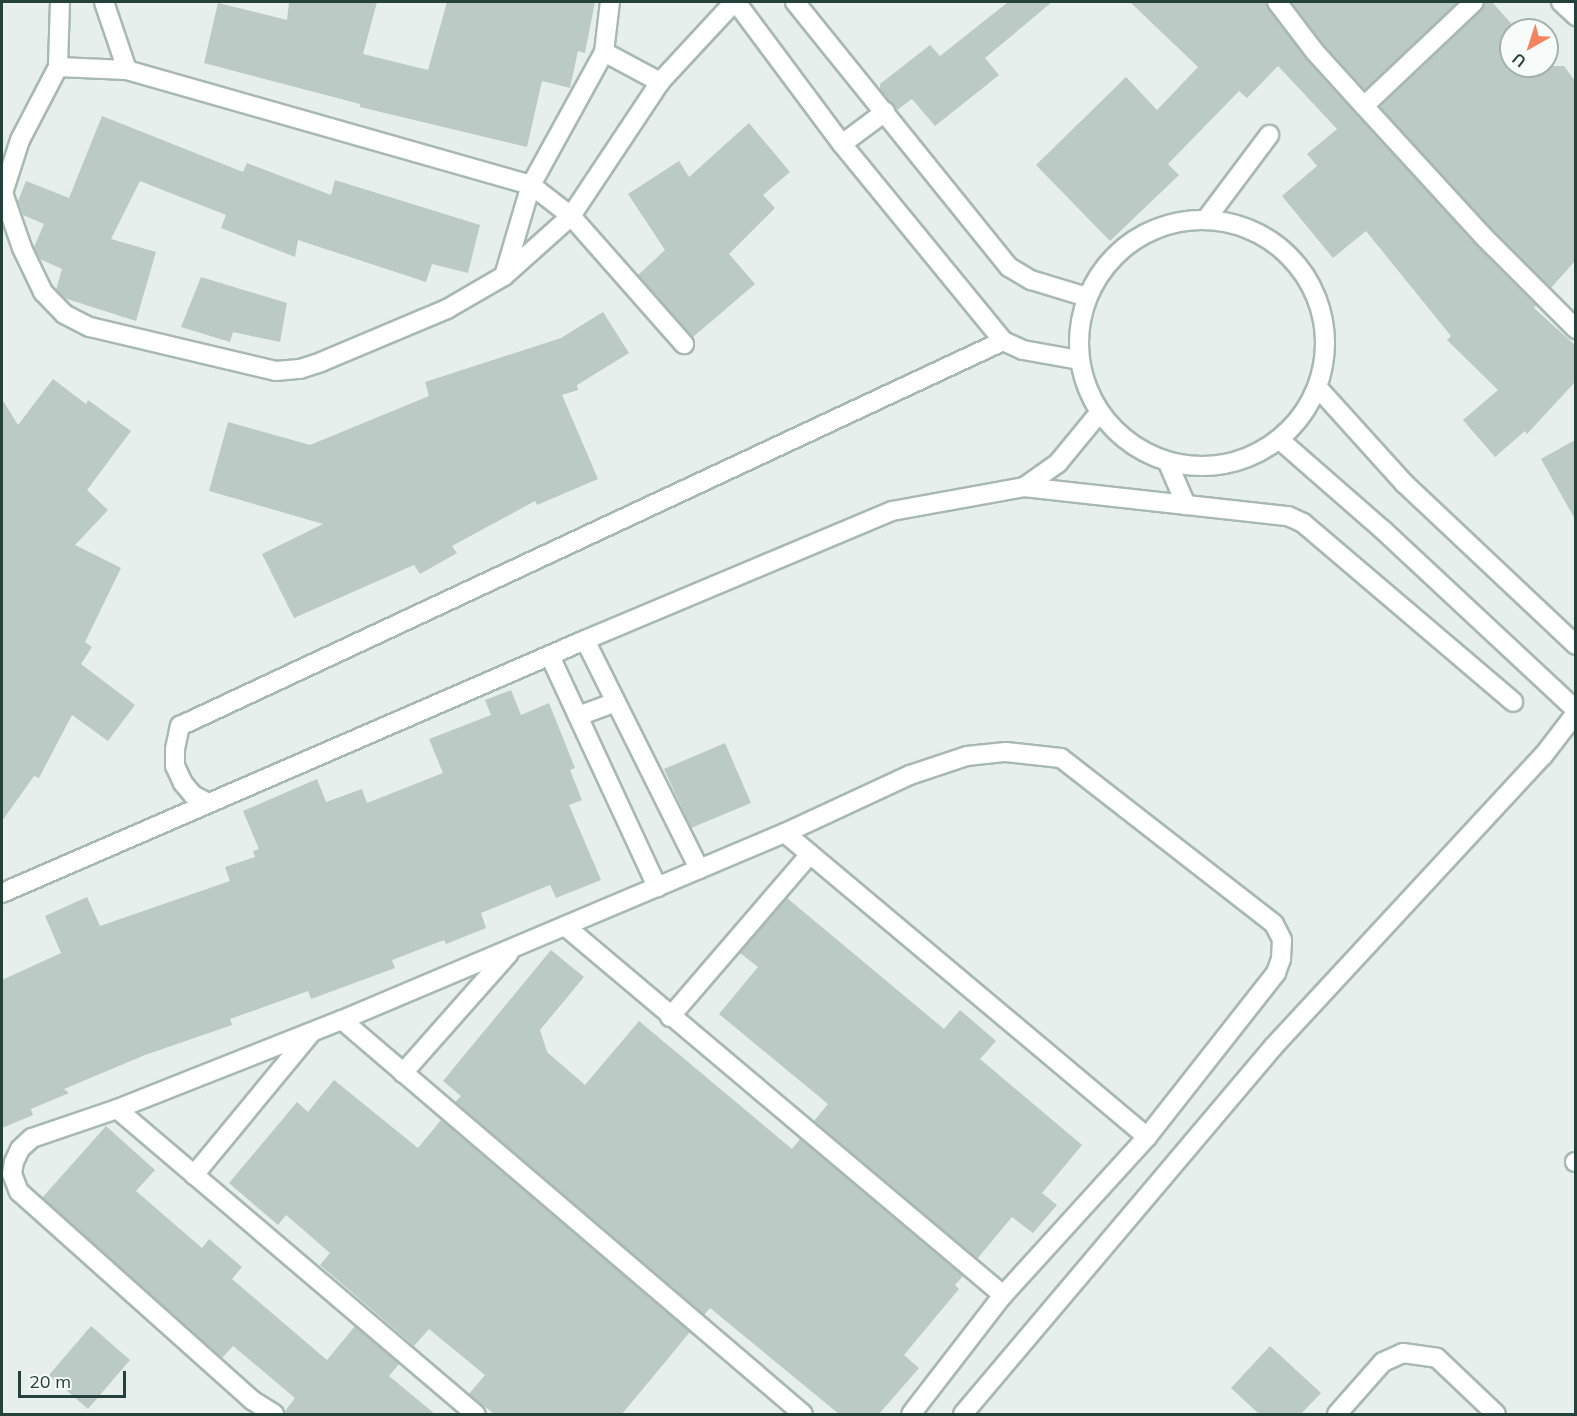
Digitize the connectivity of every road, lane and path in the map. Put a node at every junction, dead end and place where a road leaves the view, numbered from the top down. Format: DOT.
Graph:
graph roads {
  1 [pos="60,2"];
  2 [pos="104,2"];
  3 [pos="610,2"];
  4 [pos="735,2"];
  5 [pos="795,2"];
  6 [pos="1276,2"];
  7 [pos="1474,2"];
  8 [pos="1561,2"];
  9 [pos="1575,16"];
  10 [pos="604,52"];
  11 [pos="58,67"];
  12 [pos="127,69"];
  13 [pos="660,82"];
  14 [pos="1364,106"];
  15 [pos="885,112"];
  16 [pos="1269,135"];
  17 [pos="842,144"];
  18 [pos="531,185"];
  19 [pos="571,216"];
  20 [pos="1207,218"];
  21 [pos="504,276"];
  22 [pos="1087,297"];
  23 [pos="1575,329"];
  24 [pos="1003,341"];
  25 [pos="684,344"];
  26 [pos="1079,360"];
  27 [pos="1319,389"];
  28 [pos="1099,413"];
  29 [pos="1281,441"];
  30 [pos="1168,463"];
  31 [pos="1024,487"];
  32 [pos="1186,505"];
  33 [pos="585,640"];
  34 [pos="1575,645"];
  35 [pos="550,656"];
  36 [pos="616,702"];
  37 [pos="1513,702"];
  38 [pos="1575,712"];
  39 [pos="578,716"];
  40 [pos="208,803"];
  41 [pos="785,833"];
  42 [pos="810,854"];
  43 [pos="699,869"];
  44 [pos="657,887"];
  45 [pos="2,893"];
  46 [pos="565,926"];
  47 [pos="513,948"];
  48 [pos="670,1017"];
  49 [pos="342,1020"];
  50 [pos="312,1032"];
  51 [pos="403,1073"];
  52 [pos="117,1109"];
  53 [pos="1148,1137"];
  54 [pos="194,1175"];
  55 [pos="1003,1295"];
  56 [pos="274,1414"];
  57 [pos="476,1414"];
  58 [pos="802,1414"];
  59 [pos="911,1414"];
  60 [pos="963,1414"];
  61 [pos="1337,1414"];
  62 [pos="1496,1414"];
  1 -- 11 [label="street"];
  2 -- 12 [label="street"];
  3 -- 10 [label="street"];
  4 -- 13 [label="street"];
  4 -- 17 [label="street"];
  5 -- 15 [label="street"];
  6 -- 14 [label="street"];
  7 -- 14 [label="street"];
  8 -- 9 [label="street"];
  10 -- 13 [label="street"];
  10 -- 18 [label="street"];
  11 -- 12 [label="street"];
  11 -- 21 [label="street"];
  12 -- 18 [label="street"];
  13 -- 19 [label="street"];
  14 -- 23 [label="street"];
  15 -- 17 [label="street"];
  15 -- 22 [label="street"];
  16 -- 20 [label="street"];
  17 -- 24 [label="street"];
  18 -- 19 [label="street"];
  18 -- 21 [label="street"];
  19 -- 21 [label="street"];
  19 -- 25 [label="street"];
  20 -- 22 [label="street"];
  20 -- 27 [label="street"];
  22 -- 26 [label="street"];
  24 -- 26 [label="street"];
  24 -- 40 [label="street"];
  26 -- 28 [label="street"];
  27 -- 29 [label="street"];
  27 -- 34 [label="street"];
  28 -- 30 [label="street"];
  28 -- 31 [label="street"];
  29 -- 30 [label="street"];
  29 -- 38 [label="street"];
  30 -- 32 [label="street"];
  31 -- 32 [label="street"];
  31 -- 33 [label="street"];
  32 -- 37 [label="street"];
  33 -- 35 [label="street"];
  33 -- 36 [label="street"];
  35 -- 39 [label="street"];
  35 -- 40 [label="street"];
  36 -- 39 [label="street"];
  36 -- 43 [label="street"];
  38 -- 60 [label="street"];
  39 -- 44 [label="street"];
  40 -- 45 [label="street"];
  41 -- 42 [label="street"];
  41 -- 43 [label="street"];
  41 -- 53 [label="street"];
  42 -- 48 [label="street"];
  42 -- 53 [label="street"];
  43 -- 44 [label="street"];
  44 -- 46 [label="street"];
  46 -- 47 [label="street"];
  46 -- 48 [label="street"];
  47 -- 49 [label="street"];
  47 -- 51 [label="street"];
  48 -- 55 [label="street"];
  49 -- 50 [label="street"];
  49 -- 51 [label="street"];
  50 -- 52 [label="street"];
  50 -- 54 [label="street"];
  51 -- 58 [label="street"];
  52 -- 54 [label="street"];
  52 -- 56 [label="street"];
  53 -- 55 [label="street"];
  54 -- 57 [label="street"];
  55 -- 59 [label="street"];
  61 -- 62 [label="street"];
}
